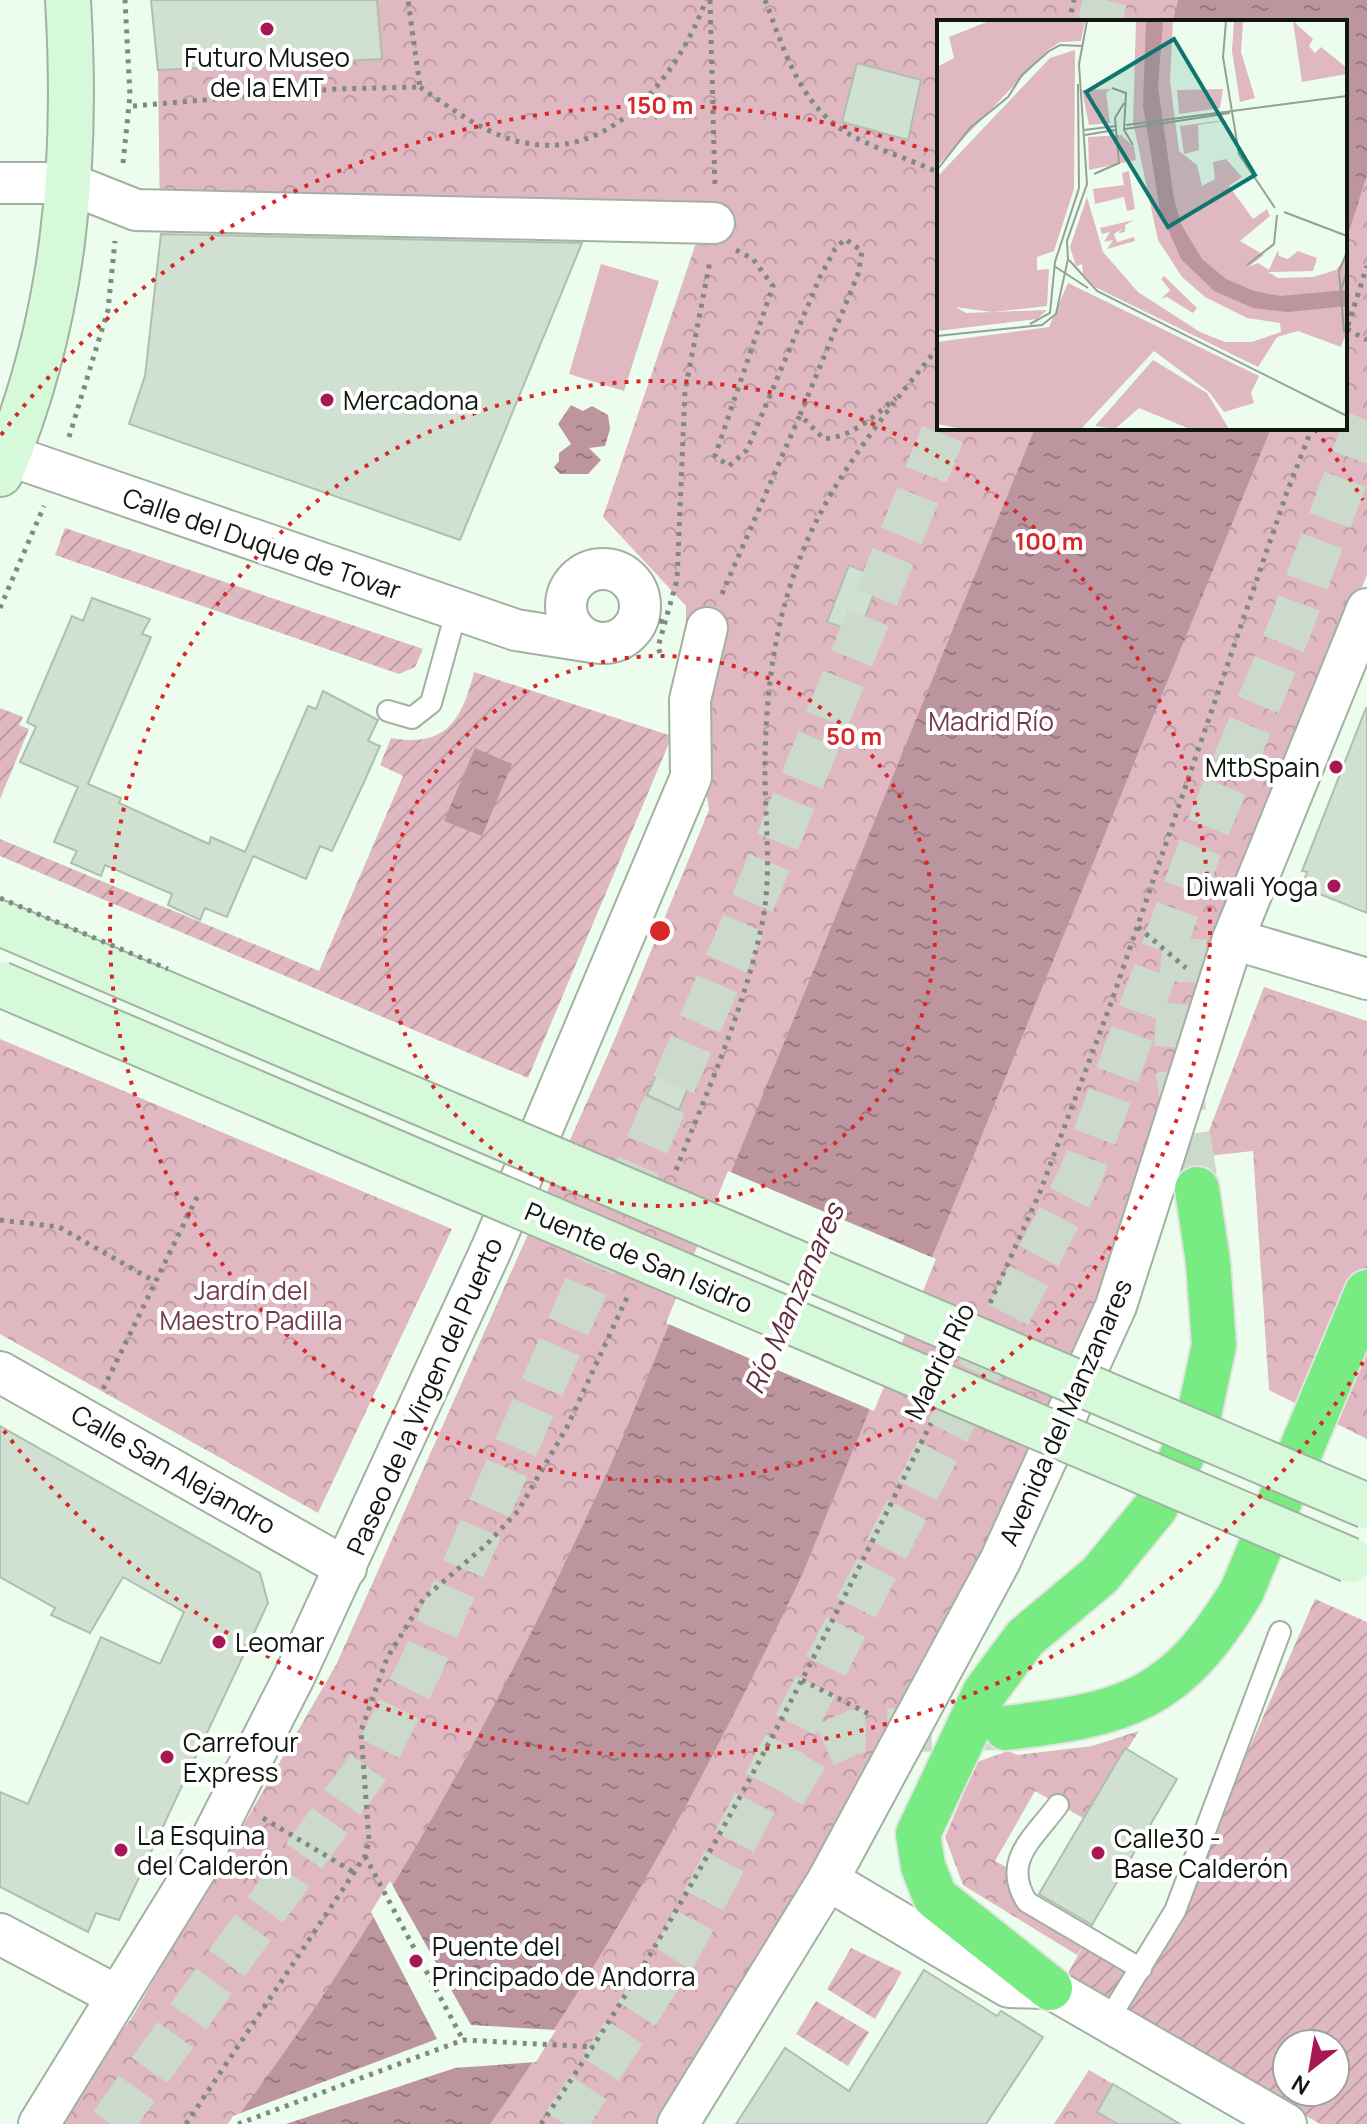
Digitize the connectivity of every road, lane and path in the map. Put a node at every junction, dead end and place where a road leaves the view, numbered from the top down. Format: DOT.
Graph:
graph roads {
  1 [pos="68,0"];
  2 [pos="408,0"];
  3 [pos="708,0"];
  4 [pos="765,0"];
  5 [pos="1074,0"];
  6 [pos="1069,20"];
  7 [pos="420,87"];
  8 [pos="133,106"];
  9 [pos="937,172"];
  10 [pos="0,183"];
  11 [pos="68,183"];
  12 [pos="714,231"];
  13 [pos="1367,266"];
  14 [pos="1347,329"];
  15 [pos="1347,332"];
  16 [pos="1367,340"];
  17 [pos="937,349"];
  18 [pos="902,393"];
  19 [pos="800,415"];
  20 [pos="1311,430"];
  21 [pos="4,464"];
  22 [pos="48,497"];
  23 [pos="569,591"];
  24 [pos="0,608"];
  25 [pos="457,609"];
  26 [pos="1367,609"];
  27 [pos="712,618"];
  28 [pos="516,630"];
  29 [pos="592,642"];
  30 [pos="690,700"];
  31 [pos="388,711"];
  32 [pos="0,923"];
  33 [pos="1138,927"];
  34 [pos="1233,939"];
  35 [pos="1194,975"];
  36 [pos="1367,979"];
  37 [pos="0,984"];
  38 [pos="676,1172"];
  39 [pos="1197,1189"];
  40 [pos="199,1193"];
  41 [pos="0,1220"];
  42 [pos="154,1281"];
  43 [pos="631,1287"];
  44 [pos="1367,1292"];
  45 [pos="986,1313"];
  46 [pos="0,1372"];
  47 [pos="936,1412"];
  48 [pos="88,1419"];
  49 [pos="1367,1506"];
  50 [pos="1367,1567"];
  51 [pos="346,1568"];
  52 [pos="1280,1632"];
  53 [pos="802,1680"];
  54 [pos="881,1720"];
  55 [pos="1006,1728"];
  56 [pos="231,1801"];
  57 [pos="1058,1805"];
  58 [pos="365,1856"];
  59 [pos="355,1873"];
  60 [pos="828,1880"];
  61 [pos="0,1934"];
  62 [pos="1141,1969"];
  63 [pos="1050,1988"];
  64 [pos="117,1996"];
  65 [pos="1107,2022"];
  66 [pos="463,2040"];
  67 [pos="594,2047"];
  68 [pos="39,2124"];
  69 [pos="186,2124"];
  70 [pos="238,2124"];
  71 [pos="541,2124"];
  72 [pos="678,2124"];
  73 [pos="1286,2124"];
  1 -- 11 [label="street"];
  2 -- 7 [label="path"];
  3 -- 7 [label="path"];
  3 -- 12 [label="path"];
  4 -- 9 [label="path"];
  5 -- 6 [label="path"];
  7 -- 8 [label="path"];
  10 -- 11 [label="street"];
  11 -- 12 [label="street"];
  11 -- 21 [label="street"];
  12 -- 19 [label="path"];
  12 -- 30 [label="path"];
  13 -- 14 [label="path"];
  15 -- 16 [label="path"];
  17 -- 18 [label="path"];
  18 -- 19 [label="path"];
  18 -- 38 [label="path"];
  19 -- 27 [label="path"];
  20 -- 33 [label="path, Madrid Río"];
  21 -- 25 [label="street, Calle del Duque de Tovar"];
  22 -- 24 [label="path"];
  23 -- 28 [label="street, Calle del Duque de Tovar"];
  23 -- 29 [label="street"];
  23 -- 29 [label="street, Calle del Duque de Tovar"];
  25 -- 28 [label="street, Calle del Duque de Tovar"];
  25 -- 31 [label="lane"];
  26 -- 34 [label="street, Avenida del Manzanares"];
  27 -- 30 [label="street, Paseo de la Virgen del Puerto"];
  28 -- 29 [label="street, Calle del Duque de Tovar"];
  30 -- 51 [label="street, Paseo de la Virgen del Puerto"];
  32 -- 49 [label="street, bridge"];
  33 -- 35 [label="path"];
  33 -- 45 [label="path, Madrid Río"];
  34 -- 36 [label="street"];
  34 -- 60 [label="street, Avenida del Manzanares"];
  37 -- 50 [label="street, Puente de San Isidro, bridge"];
  39 -- 63 [label="highway"];
  40 -- 42 [label="path"];
  41 -- 42 [label="path"];
  42 -- 48 [label="path"];
  43 -- 58 [label="path"];
  44 -- 55 [label="highway"];
  46 -- 48 [label="street, Calle San Alejandro"];
  47 -- 53 [label="path, Madrid Río"];
  48 -- 51 [label="street, Calle San Alejandro"];
  51 -- 56 [label="street, Paseo de la Virgen del Puerto"];
  52 -- 62 [label="lane"];
  53 -- 54 [label="path"];
  53 -- 67 [label="path, Madrid Río"];
  56 -- 59 [label="path"];
  56 -- 64 [label="street, Paseo de la Virgen del Puerto"];
  57 -- 62 [label="lane"];
  58 -- 59 [label="path"];
  58 -- 66 [label="path"];
  59 -- 69 [label="path"];
  60 -- 63 [label="street"];
  60 -- 72 [label="street, Avenida del Manzanares"];
  61 -- 64 [label="street"];
  62 -- 65 [label="lane"];
  63 -- 65 [label="street"];
  64 -- 68 [label="street, Paseo de la Virgen del Puerto"];
  65 -- 73 [label="street"];
  66 -- 67 [label="path"];
  66 -- 70 [label="path"];
  67 -- 71 [label="path, Madrid Río"];
}
